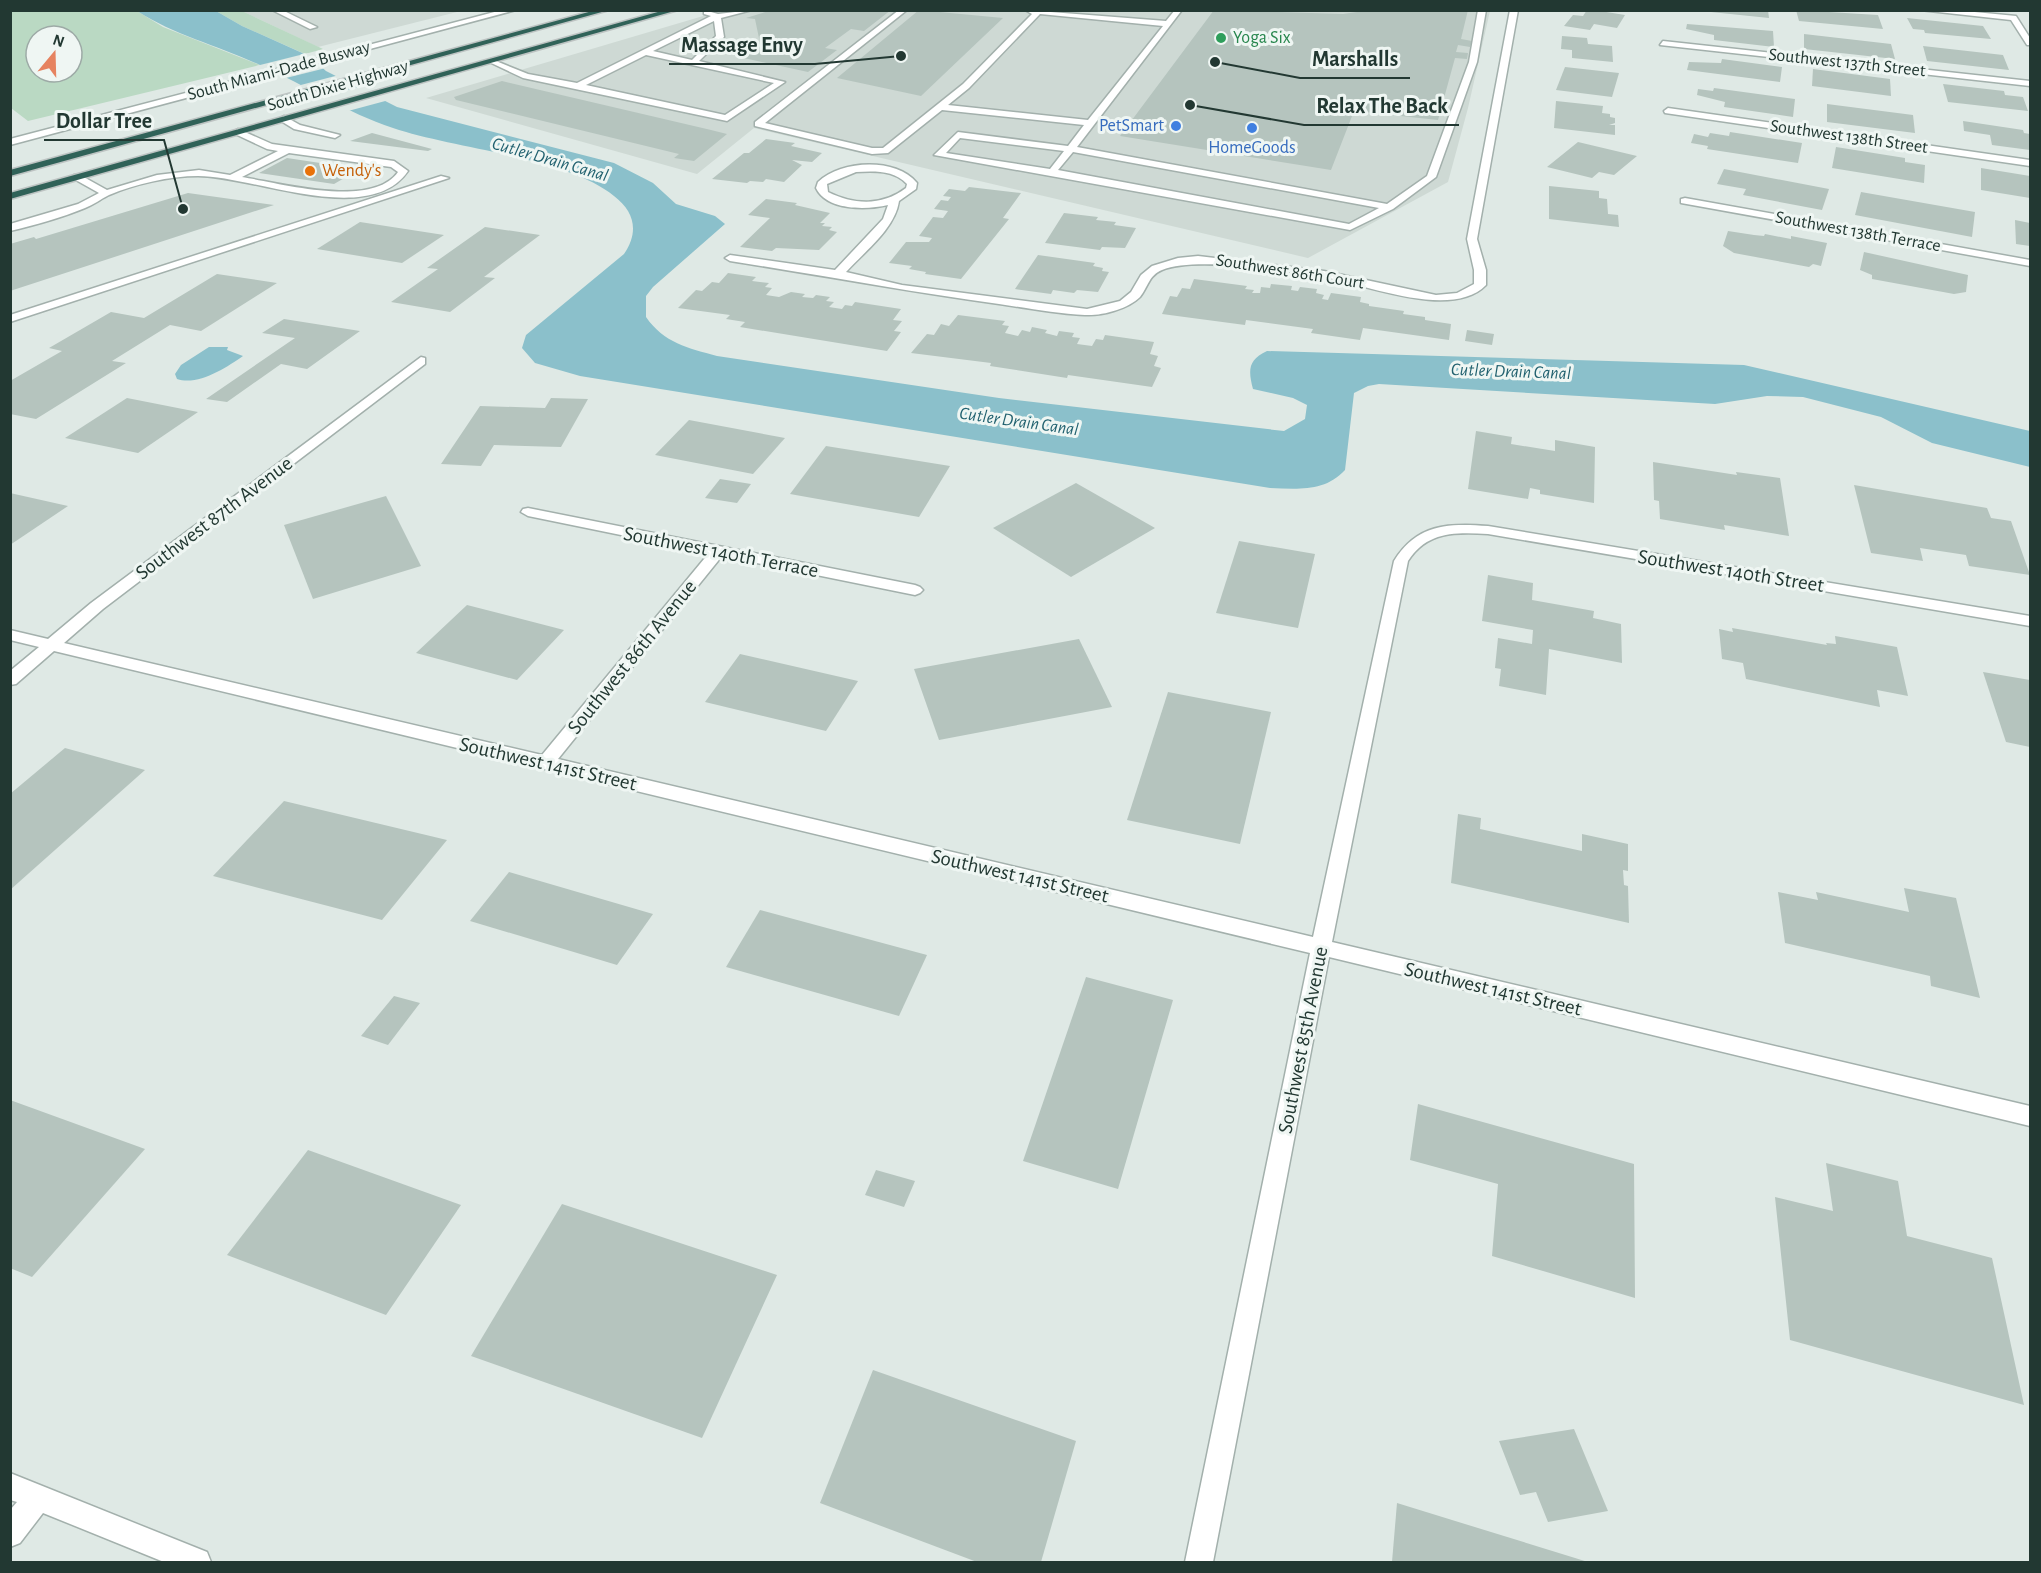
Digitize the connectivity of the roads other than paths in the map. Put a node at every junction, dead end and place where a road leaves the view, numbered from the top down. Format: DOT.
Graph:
graph roads {
  1 [pos="275,10"];
  2 [pos="513,10"];
  3 [pos="606,10"];
  4 [pos="675,10"];
  5 [pos="703,10"];
  6 [pos="749,10"];
  7 [pos="904,10"];
  8 [pos="1026,10"];
  9 [pos="1179,10"];
  10 [pos="1482,10"];
  11 [pos="1514,10"];
  12 [pos="1923,10"];
  13 [pos="1994,10"];
  14 [pos="1040,11"];
  15 [pos="2015,14"];
  16 [pos="717,16"];
  17 [pos="1168,24"];
  18 [pos="313,27"];
  19 [pos="1663,43"];
  20 [pos="2031,43"];
  21 [pos="645,52"];
  22 [pos="491,61"];
  23 [pos="694,62"];
  24 [pos="2031,84"];
  25 [pos="578,86"];
  26 [pos="940,107"];
  27 [pos="1668,111"];
  28 [pos="284,118"];
  29 [pos="1092,123"];
  30 [pos="238,132"];
  31 [pos="335,135"];
  32 [pos="10,142"];
  33 [pos="124,142"];
  34 [pos="289,149"];
  35 [pos="1072,149"];
  36 [pos="2031,163"];
  37 [pos="1052,172"];
  38 [pos="10,173"];
  39 [pos="77,177"];
  40 [pos="232,178"];
  41 [pos="444,178"];
  42 [pos="106,193"];
  43 [pos="359,194"];
  44 [pos="10,196"];
  45 [pos="894,200"];
  46 [pos="1685,201"];
  47 [pos="368,203"];
  48 [pos="859,205"];
  49 [pos="1389,207"];
  50 [pos="869,223"];
  51 [pos="10,228"];
  52 [pos="730,258"];
  53 [pos="2031,263"];
  54 [pos="838,274"];
  55 [pos="10,319"];
  56 [pos="421,362"];
  57 [pos="528,512"];
  58 [pos="1432,532"];
  59 [pos="718,551"];
  60 [pos="915,590"];
  61 [pos="2031,621"];
  62 [pos="10,635"];
  63 [pos="50,645"];
  64 [pos="10,680"];
  65 [pos="545,763"];
  66 [pos="1321,947"];
  67 [pos="2031,1116"];
  68 [pos="10,1486"];
  69 [pos="39,1497"];
  70 [pos="10,1533"];
  71 [pos="197,1563"];
  72 [pos="1199,1563"];
  1 -- 18 [label="street"];
  2 -- 32 [label="street, South Miami-Dade Busway"];
  3 -- 33 [label="highway, South Dixie Highway"];
  4 -- 22 [label="highway, South Dixie Highway"];
  5 -- 16 [label="street"];
  6 -- 16 [label="street"];
  7 -- 26 [label="street"];
  8 -- 14 [label="street"];
  9 -- 17 [label="street"];
  10 -- 49 [label="street"];
  11 -- 54 [label="street, Southwest 86th Court"];
  12 -- 15 [label="street"];
  13 -- 15 [label="street"];
  14 -- 17 [label="street"];
  14 -- 26 [label="street"];
  15 -- 20 [label="street"];
  16 -- 21 [label="street"];
  16 -- 23 [label="street"];
  17 -- 29 [label="street"];
  19 -- 24 [label="street, Southwest 137th Street"];
  21 -- 23 [label="street"];
  21 -- 25 [label="street"];
  22 -- 25 [label="street"];
  22 -- 28 [label="highway, South Dixie Highway"];
  23 -- 25 [label="street"];
  26 -- 29 [label="street"];
  27 -- 36 [label="street, Southwest 138th Street"];
  28 -- 30 [label="highway, South Dixie Highway"];
  28 -- 31 [label="street"];
  29 -- 35 [label="street"];
  30 -- 34 [label="street"];
  30 -- 39 [label="highway, South Dixie Highway"];
  33 -- 38 [label="highway, South Dixie Highway"];
  33 -- 39 [label="highway"];
  34 -- 40 [label="street"];
  34 -- 43 [label="street"];
  35 -- 37 [label="street"];
  35 -- 37 [label="street"];
  35 -- 49 [label="street"];
  37 -- 49 [label="street"];
  39 -- 42 [label="street"];
  39 -- 44 [label="highway, South Dixie Highway"];
  40 -- 42 [label="street"];
  40 -- 43 [label="street"];
  41 -- 47 [label="street"];
  42 -- 51 [label="street"];
  43 -- 47 [label="street"];
  45 -- 48 [label="street"];
  45 -- 48 [label="street"];
  45 -- 50 [label="street"];
  46 -- 53 [label="street, Southwest 138th Terrace"];
  47 -- 55 [label="street"];
  48 -- 50 [label="street"];
  50 -- 54 [label="street"];
  52 -- 54 [label="street, Southwest 86th Court"];
  56 -- 63 [label="street, Southwest 87th Avenue"];
  57 -- 59 [label="street, Southwest 140th Terrace"];
  58 -- 61 [label="street, Southwest 140th Street"];
  58 -- 66 [label="street, Southwest 85th Avenue"];
  59 -- 60 [label="street, Southwest 140th Terrace"];
  59 -- 65 [label="street, Southwest 86th Avenue"];
  62 -- 63 [label="street, Southwest 141st Street"];
  63 -- 64 [label="street, Southwest 87th Avenue"];
  63 -- 65 [label="street, Southwest 141st Street"];
  65 -- 66 [label="street, Southwest 141st Street"];
  66 -- 67 [label="street, Southwest 141st Street"];
  66 -- 72 [label="street, Southwest 85th Avenue"];
  68 -- 69 [label="street"];
  69 -- 70 [label="street"];
  69 -- 71 [label="street"];
}
